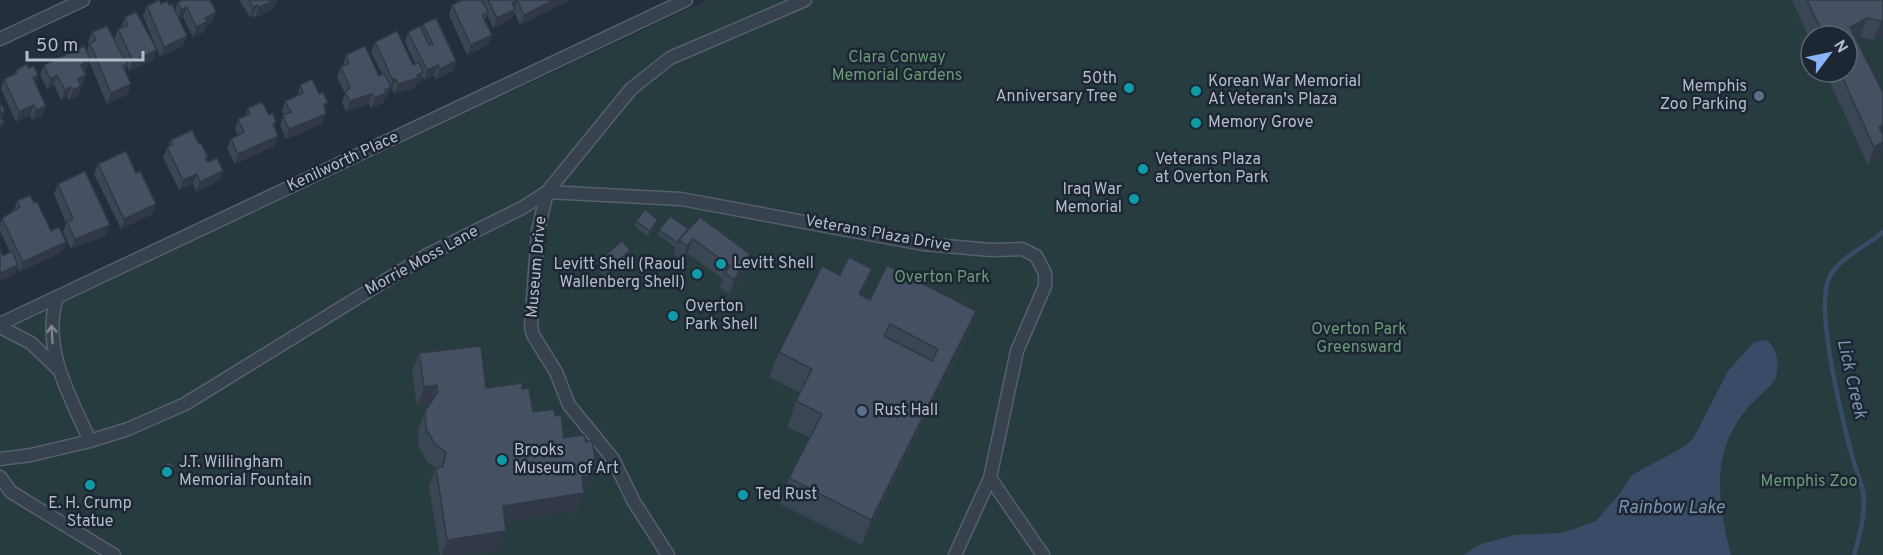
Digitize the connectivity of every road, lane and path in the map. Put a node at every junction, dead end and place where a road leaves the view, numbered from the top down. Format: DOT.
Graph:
graph roads {
  1 [pos="83,0"];
  2 [pos="686,0"];
  3 [pos="804,0"];
  4 [pos="0,39"];
  5 [pos="547,192"];
  6 [pos="57,297"];
  7 [pos="0,326"];
  8 [pos="59,370"];
  9 [pos="90,441"];
  10 [pos="0,459"];
  11 [pos="0,477"];
  12 [pos="990,478"];
  13 [pos="114,555"];
  14 [pos="668,555"];
  15 [pos="955,555"];
  16 [pos="1043,555"];
  1 -- 4 [label="street"];
  2 -- 6 [label="street, Kenilworth Place"];
  3 -- 5 [label="street, Morrie Moss Lane"];
  5 -- 9 [label="street, Morrie Moss Lane"];
  5 -- 12 [label="street, Veterans Plaza Drive"];
  5 -- 14 [label="street, Museum Drive"];
  6 -- 7 [label="street, Kenilworth Place"];
  8 -- 6 [label="street, one-way"];
  7 -- 8 [label="street"];
  8 -- 9 [label="street"];
  9 -- 10 [label="street, Morrie Moss Lane"];
  11 -- 13 [label="street"];
  12 -- 15 [label="street, Veterans Plaza Drive"];
  12 -- 16 [label="street"];
}
